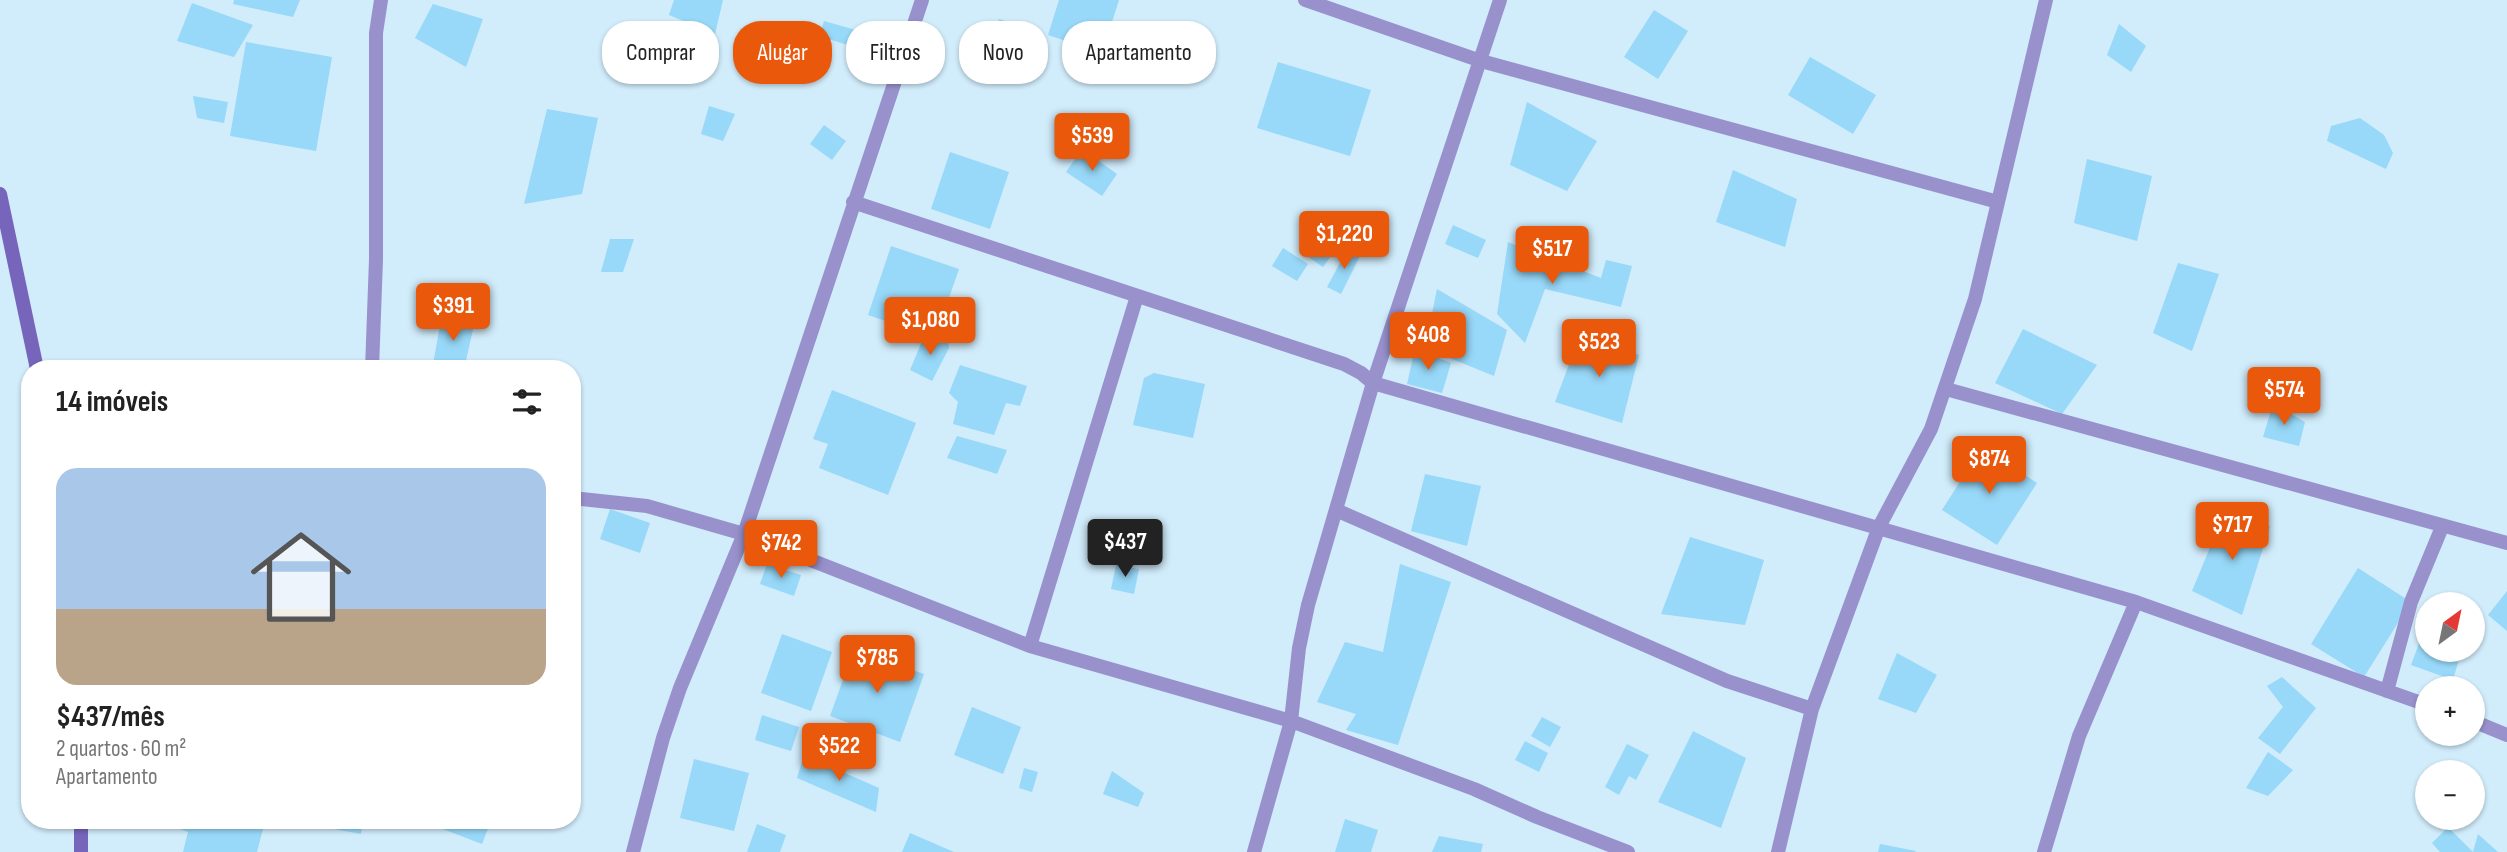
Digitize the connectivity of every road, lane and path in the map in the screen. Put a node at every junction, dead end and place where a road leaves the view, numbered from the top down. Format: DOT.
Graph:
graph roads {
  1 [pos="381,0"];
  2 [pos="922,0"];
  3 [pos="1305,0"];
  4 [pos="1500,0"];
  5 [pos="2046,0"];
  6 [pos="1481,61"];
  7 [pos="0,194"];
  8 [pos="853,202"];
  9 [pos="1998,202"];
  10 [pos="1137,296"];
  11 [pos="35,360"];
  12 [pos="372,360"];
  13 [pos="1373,383"];
  14 [pos="1946,389"];
  15 [pos="581,499"];
  16 [pos="1336,510"];
  17 [pos="1879,527"];
  18 [pos="2442,527"];
  19 [pos="744,534"];
  20 [pos="2507,543"];
  21 [pos="2136,602"];
  22 [pos="1030,646"];
  23 [pos="2387,691"];
  24 [pos="2415,701"];
  25 [pos="1812,709"];
  26 [pos="1291,720"];
  27 [pos="2485,727"];
  28 [pos="2507,735"];
  29 [pos="81,829"];
  30 [pos="81,852"];
  31 [pos="633,852"];
  32 [pos="1254,852"];
  33 [pos="1628,852"];
  34 [pos="1778,852"];
  35 [pos="2044,852"];
  1 -- 12 [label="street"];
  2 -- 8 [label="street"];
  3 -- 6 [label="street"];
  4 -- 6 [label="street"];
  5 -- 9 [label="street"];
  6 -- 9 [label="street"];
  6 -- 13 [label="street"];
  7 -- 11 [label="main road"];
  8 -- 10 [label="street"];
  8 -- 19 [label="street"];
  9 -- 14 [label="street"];
  10 -- 13 [label="street"];
  10 -- 22 [label="street"];
  13 -- 16 [label="street"];
  13 -- 17 [label="street"];
  14 -- 17 [label="street"];
  14 -- 18 [label="street"];
  15 -- 19 [label="street"];
  16 -- 25 [label="street"];
  16 -- 26 [label="street"];
  17 -- 21 [label="street"];
  17 -- 25 [label="street"];
  18 -- 20 [label="street"];
  18 -- 23 [label="street"];
  19 -- 22 [label="street"];
  19 -- 31 [label="street"];
  21 -- 23 [label="street"];
  21 -- 35 [label="street"];
  22 -- 26 [label="street"];
  23 -- 24 [label="street"];
  25 -- 34 [label="street"];
  26 -- 32 [label="street"];
  26 -- 33 [label="street"];
  27 -- 28 [label="street"];
  29 -- 30 [label="main road"];
}
